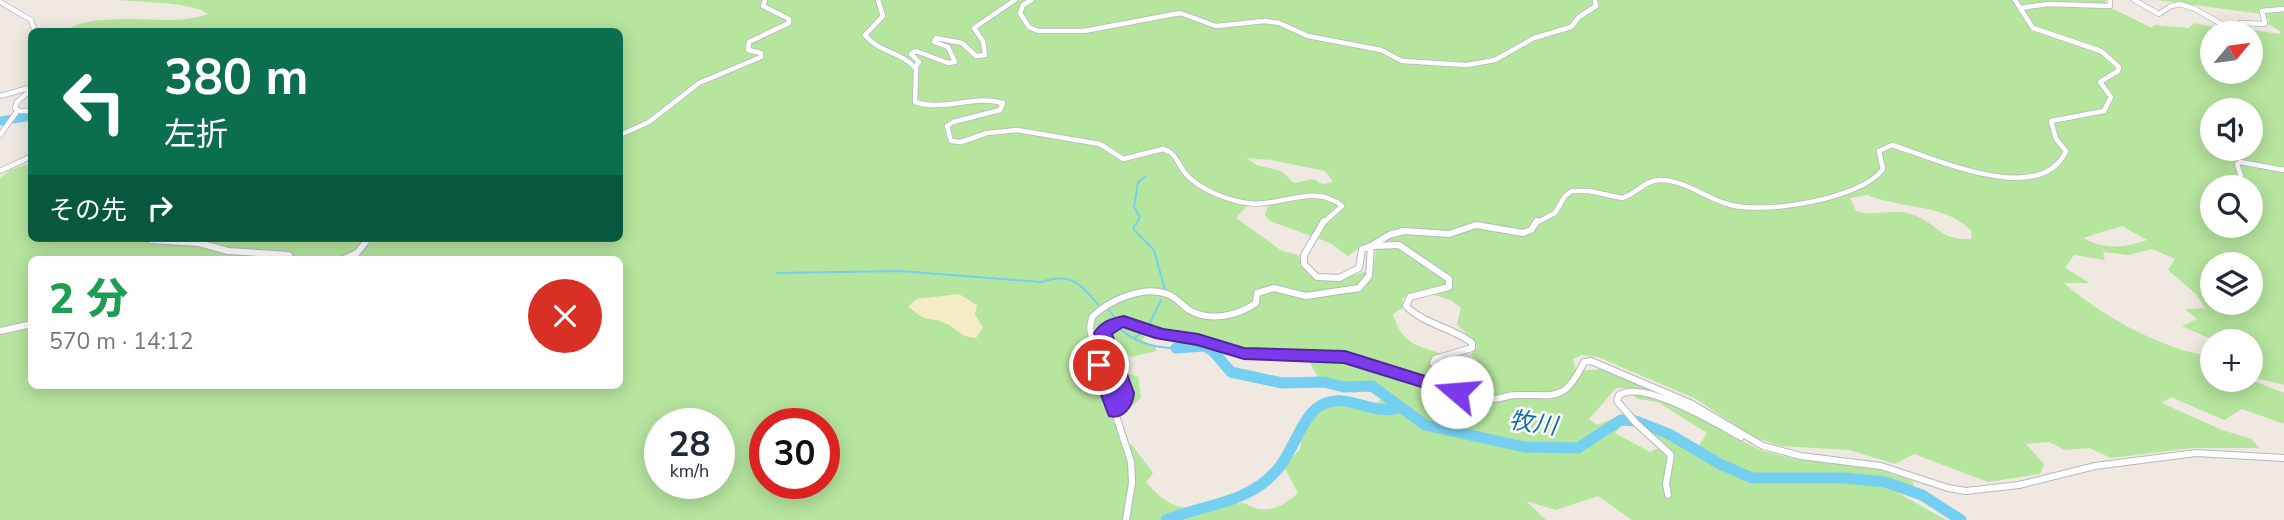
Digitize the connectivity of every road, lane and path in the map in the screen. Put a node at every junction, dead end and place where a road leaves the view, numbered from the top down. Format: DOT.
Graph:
graph roads {
  1 [pos="13,0"];
  2 [pos="765,0"];
  3 [pos="878,0"];
  4 [pos="1015,0"];
  5 [pos="1031,0"];
  6 [pos="2015,0"];
  7 [pos="2110,0"];
  8 [pos="2134,0"];
  9 [pos="1595,1"];
  10 [pos="2,4"];
  11 [pos="2020,8"];
  12 [pos="2284,9"];
  13 [pos="34,28"];
  14 [pos="915,67"];
  15 [pos="28,89"];
  16 [pos="28,92"];
  17 [pos="0,96"];
  18 [pos="18,110"];
  19 [pos="28,111"];
  20 [pos="623,134"];
  21 [pos="0,135"];
  22 [pos="28,158"];
  23 [pos="2284,170"];
  24 [pos="0,171"];
  25 [pos="2241,175"];
  26 [pos="183,242"];
  27 [pos="366,242"];
  28 [pos="1371,246"];
  29 [pos="289,256"];
  30 [pos="350,256"];
  31 [pos="28,325"];
  32 [pos="0,331"];
  33 [pos="1479,398"];
  34 [pos="1116,411"];
  35 [pos="1748,438"];
  36 [pos="2284,458"];
  37 [pos="1668,495"];
  38 [pos="1126,520"];
  1 -- 10 [label="street"];
  2 -- 20 [label="street"];
  3 -- 14 [label="street"];
  4 -- 14 [label="street"];
  5 -- 9 [label="street"];
  6 -- 11 [label="street"];
  7 -- 11 [label="street"];
  8 -- 12 [label="street"];
  10 -- 13 [label="street"];
  11 -- 28 [label="street"];
  14 -- 28 [label="street"];
  15 -- 17 [label="street"];
  16 -- 18 [label="street"];
  18 -- 19 [label="street"];
  18 -- 21 [label="street"];
  22 -- 24 [label="street"];
  23 -- 25 [label="street"];
  26 -- 29 [label="street"];
  27 -- 30 [label="street"];
  28 -- 33 [label="street"];
  28 -- 34 [label="street"];
  31 -- 32 [label="street"];
  33 -- 34 [label="street"];
  33 -- 35 [label="street"];
  34 -- 38 [label="street"];
  35 -- 36 [label="street"];
  35 -- 37 [label="street"];
}
